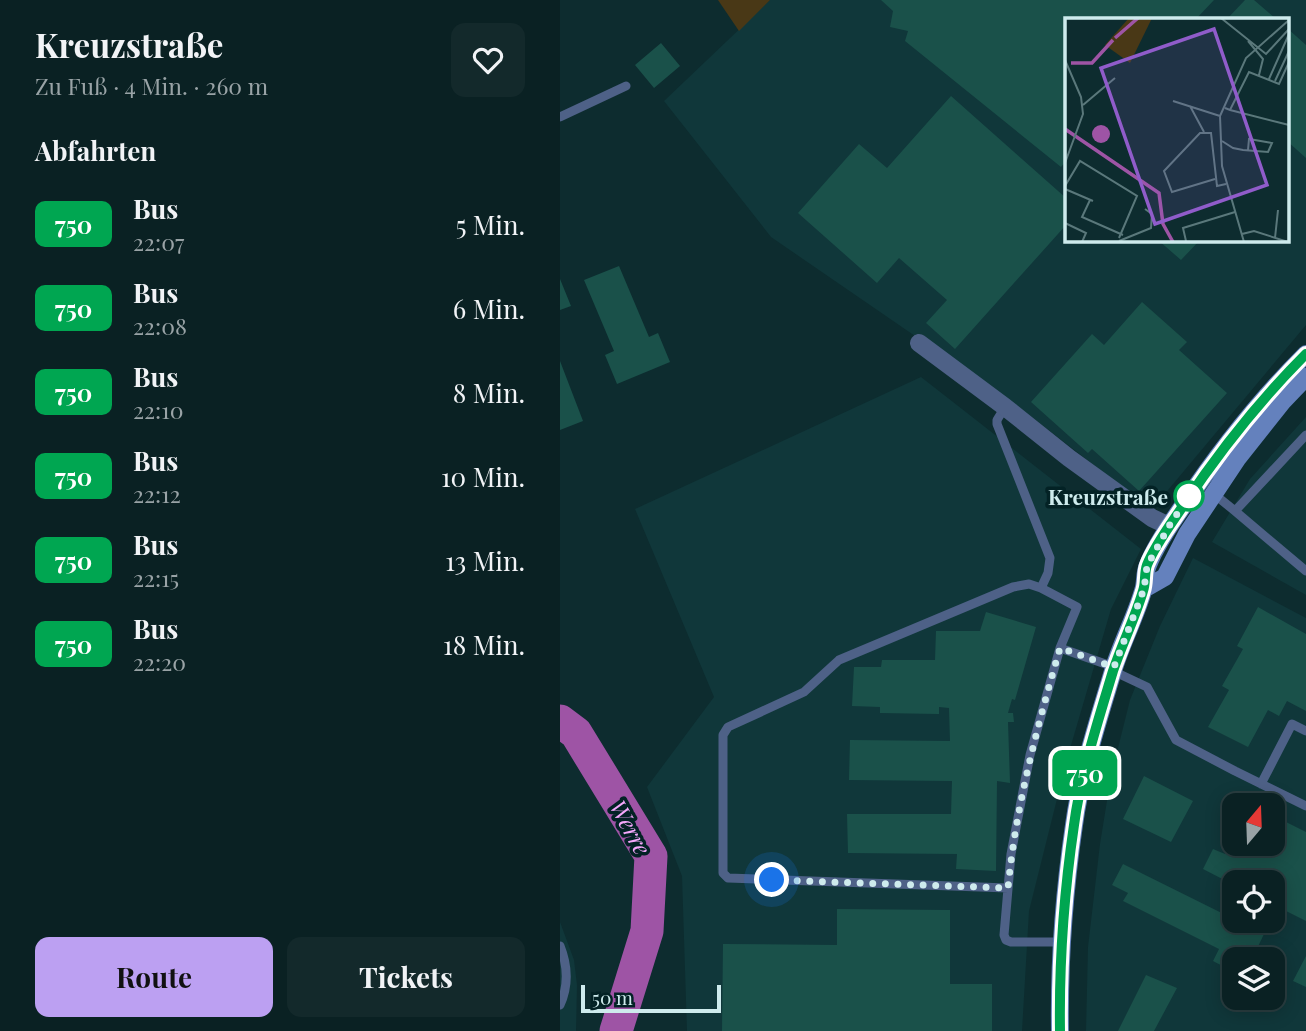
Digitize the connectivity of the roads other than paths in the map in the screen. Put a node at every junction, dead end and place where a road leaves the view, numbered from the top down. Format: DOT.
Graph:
graph roads {
  1 [pos="626,86"];
  2 [pos="560,117"];
  3 [pos="919,343"];
  4 [pos="1306,354"];
  5 [pos="1306,377"];
  6 [pos="1005,407"];
  7 [pos="1306,435"];
  8 [pos="1200,480"];
  9 [pos="1214,494"];
  10 [pos="1235,511"];
  11 [pos="1169,526"];
  12 [pos="1306,571"];
  13 [pos="1041,588"];
  14 [pos="1144,589"];
  15 [pos="1060,648"];
  16 [pos="1114,669"];
  17 [pos="1306,731"];
  18 [pos="1261,784"];
  19 [pos="1306,806"];
  20 [pos="1008,888"];
  21 [pos="1063,942"];
  22 [pos="560,946"];
  23 [pos="560,1005"];
  24 [pos="1060,1031"];
  1 -- 2 [label="lane"];
  3 -- 6 [label="street"];
  4 -- 8 [label="main road"];
  5 -- 9 [label="main road"];
  6 -- 11 [label="street"];
  6 -- 13 [label="lane"];
  7 -- 10 [label="lane"];
  8 -- 9 [label="lane"];
  8 -- 11 [label="main road"];
  9 -- 10 [label="lane"];
  9 -- 14 [label="main road"];
  10 -- 12 [label="lane"];
  11 -- 14 [label="main road"];
  13 -- 15 [label="lane"];
  13 -- 20 [label="lane"];
  14 -- 16 [label="main road"];
  15 -- 16 [label="lane"];
  15 -- 20 [label="lane"];
  16 -- 18 [label="lane"];
  16 -- 21 [label="main road"];
  17 -- 18 [label="lane"];
  18 -- 19 [label="lane"];
  20 -- 21 [label="lane"];
  21 -- 24 [label="main road"];
  22 -- 23 [label="lane"];
}
